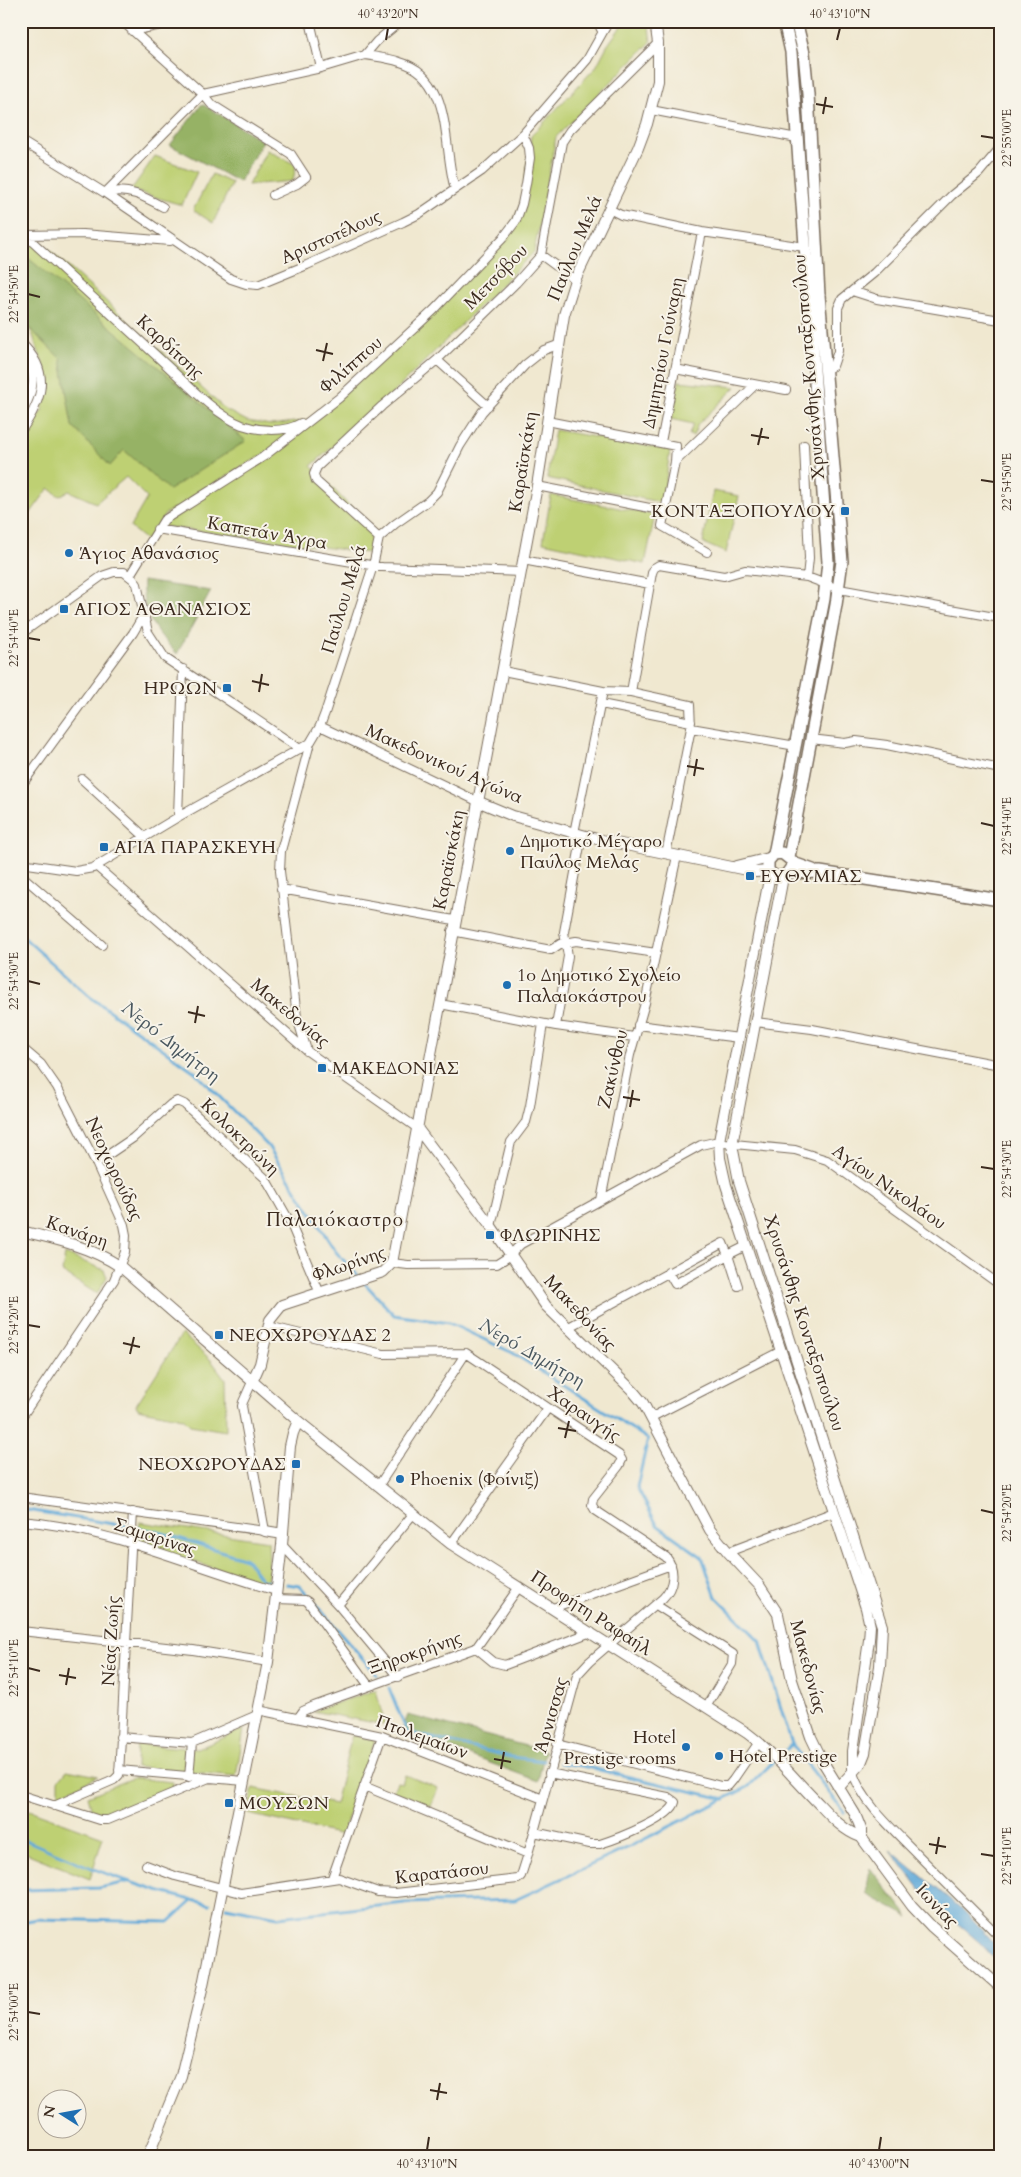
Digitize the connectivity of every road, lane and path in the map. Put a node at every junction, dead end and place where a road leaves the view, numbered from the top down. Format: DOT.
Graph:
graph roads {
  1 [pos="122,21"];
  2 [pos="181,21"];
  3 [pos="310,21"];
  4 [pos="401,21"];
  5 [pos="597,21"];
  6 [pos="609,21"];
  7 [pos="655,21"];
  8 [pos="784,21"];
  9 [pos="796,21"];
  10 [pos="132,31"];
  11 [pos="602,32"];
  12 [pos="658,43"];
  13 [pos="366,55"];
  14 [pos="321,68"];
  15 [pos="202,94"];
  16 [pos="651,110"];
  17 [pos="523,134"];
  18 [pos="797,138"];
  19 [pos="21,141"];
  20 [pos="1000,148"];
  21 [pos="455,189"];
  22 [pos="105,193"];
  23 [pos="273,195"];
  24 [pos="163,207"];
  25 [pos="609,209"];
  26 [pos="702,232"];
  27 [pos="23,234"];
  28 [pos="172,241"];
  29 [pos="805,247"];
  30 [pos="541,255"];
  31 [pos="575,280"];
  32 [pos="852,291"];
  33 [pos="1000,320"];
  34 [pos="21,344"];
  35 [pos="558,345"];
  36 [pos="437,360"];
  37 [pos="675,369"];
  38 [pos="826,369"];
  39 [pos="754,386"];
  40 [pos="786,390"];
  41 [pos="488,406"];
  42 [pos="21,415"];
  43 [pos="314,416"];
  44 [pos="547,421"];
  45 [pos="21,431"];
  46 [pos="661,442"];
  47 [pos="804,445"];
  48 [pos="676,462"];
  49 [pos="536,486"];
  50 [pos="665,511"];
  51 [pos="157,530"];
  52 [pos="379,538"];
  53 [pos="707,552"];
  54 [pos="523,560"];
  55 [pos="373,566"];
  56 [pos="520,572"];
  57 [pos="130,574"];
  58 [pos="807,577"];
  59 [pos="650,584"];
  60 [pos="826,584"];
  61 [pos="839,588"];
  62 [pos="143,616"];
  63 [pos="1000,618"];
  64 [pos="21,634"];
  65 [pos="183,669"];
  66 [pos="503,671"];
  67 [pos="603,691"];
  68 [pos="631,692"];
  69 [pos="600,704"];
  70 [pos="691,725"];
  71 [pos="320,726"];
  72 [pos="810,739"];
  73 [pos="310,743"];
  74 [pos="796,746"];
  75 [pos="300,749"];
  76 [pos="1000,769"];
  77 [pos="82,779"];
  78 [pos="21,786"];
  79 [pos="477,801"];
  80 [pos="178,817"];
  81 [pos="578,834"];
  82 [pos="145,837"];
  83 [pos="666,854"];
  84 [pos="678,856"];
  85 [pos="772,856"];
  86 [pos="789,858"];
  87 [pos="21,863"];
  88 [pos="97,867"];
  89 [pos="731,867"];
  90 [pos="769,872"];
  91 [pos="820,872"];
  92 [pos="21,875"];
  93 [pos="786,875"];
  94 [pos="281,889"];
  95 [pos="1000,900"];
  96 [pos="454,920"];
  97 [pos="452,931"];
  98 [pos="566,942"];
  99 [pos="102,945"];
  100 [pos="656,953"];
  101 [pos="440,1004"];
  102 [pos="755,1022"];
  103 [pos="543,1024"];
  104 [pos="638,1025"];
  105 [pos="556,1026"];
  106 [pos="634,1038"];
  107 [pos="739,1038"];
  108 [pos="21,1047"];
  109 [pos="307,1051"];
  110 [pos="1000,1065"];
  111 [pos="417,1128"];
  112 [pos="719,1143"];
  113 [pos="732,1145"];
  114 [pos="96,1163"];
  115 [pos="601,1200"];
  116 [pos="491,1226"];
  117 [pos="21,1231"];
  118 [pos="746,1246"];
  119 [pos="510,1255"];
  120 [pos="728,1255"];
  121 [pos="392,1263"];
  122 [pos="121,1267"];
  123 [pos="668,1272"];
  124 [pos="1000,1285"];
  125 [pos="738,1286"];
  126 [pos="319,1291"];
  127 [pos="268,1326"];
  128 [pos="567,1328"];
  129 [pos="781,1351"];
  130 [pos="466,1353"];
  131 [pos="252,1382"];
  132 [pos="548,1408"];
  133 [pos="652,1417"];
  134 [pos="21,1418"];
  135 [pos="298,1421"];
  136 [pos="379,1485"];
  137 [pos="21,1497"];
  138 [pos="133,1512"];
  139 [pos="834,1512"];
  140 [pos="414,1513"];
  141 [pos="21,1521"];
  142 [pos="265,1531"];
  143 [pos="283,1534"];
  144 [pos="131,1543"];
  145 [pos="451,1544"];
  146 [pos="282,1546"];
  147 [pos="728,1552"];
  148 [pos="671,1565"];
  149 [pos="519,1586"];
  150 [pos="277,1595"];
  151 [pos="338,1605"];
  152 [pos="656,1605"];
  153 [pos="553,1608"];
  154 [pos="21,1631"];
  155 [pos="591,1632"];
  156 [pos="126,1642"];
  157 [pos="611,1644"];
  158 [pos="476,1648"];
  159 [pos="268,1662"];
  160 [pos="398,1677"];
  161 [pos="369,1686"];
  162 [pos="706,1707"];
  163 [pos="258,1712"];
  164 [pos="298,1718"];
  165 [pos="382,1736"];
  166 [pos="120,1737"];
  167 [pos="192,1742"];
  168 [pos="759,1742"];
  169 [pos="557,1744"];
  170 [pos="119,1770"];
  171 [pos="550,1772"];
  172 [pos="853,1773"];
  173 [pos="189,1777"];
  174 [pos="209,1778"];
  175 [pos="244,1781"];
  176 [pos="364,1786"];
  177 [pos="839,1788"];
  178 [pos="21,1795"];
  179 [pos="543,1799"];
  180 [pos="54,1806"];
  181 [pos="534,1832"];
  182 [pos="861,1837"];
  183 [pos="528,1854"];
  184 [pos="146,1865"];
  185 [pos="332,1878"];
  186 [pos="518,1879"];
  187 [pos="222,1890"];
  188 [pos="1000,1937"];
  189 [pos="1000,1986"];
  190 [pos="148,2156"];
  1 -- 10 [label="street"];
  2 -- 10 [label="street"];
  3 -- 14 [label="street"];
  4 -- 13 [label="street"];
  5 -- 11 [label="street"];
  6 -- 11 [label="street, Αριστοτέλους"];
  7 -- 12 [label="street, Παύλου Μελά"];
  8 -- 18 [label="main road, Χρυσάνθης Κονταξοπούλου"];
  9 -- 38 [label="main road, Χρυσάνθης Κονταξοπούλου"];
  10 -- 15 [label="street"];
  11 -- 17 [label="street, Αριστοτέλους"];
  12 -- 16 [label="street, Παύλου Μελά"];
  12 -- 30 [label="street, Μετσόβου"];
  13 -- 14 [label="street"];
  13 -- 21 [label="street"];
  14 -- 15 [label="street"];
  15 -- 22 [label="street"];
  15 -- 23 [label="street"];
  16 -- 18 [label="street"];
  16 -- 25 [label="street, Παύλου Μελά"];
  17 -- 21 [label="street, Αριστοτέλους"];
  17 -- 43 [label="street, Φιλίππου"];
  18 -- 29 [label="main road, Χρυσάνθης Κονταξοπούλου"];
  19 -- 22 [label="street, Αριστοτέλους"];
  20 -- 32 [label="street"];
  21 -- 28 [label="street, Αριστοτέλους"];
  22 -- 24 [label="street"];
  22 -- 28 [label="street, Αριστοτέλους"];
  25 -- 26 [label="street"];
  25 -- 31 [label="street, Παύλου Μελά"];
  26 -- 29 [label="street"];
  26 -- 37 [label="street, Δημητρίου Γούναρη"];
  27 -- 28 [label="street"];
  27 -- 43 [label="street, Καρδίτσης"];
  29 -- 60 [label="main road, Χρυσάνθης Κονταξοπούλου"];
  30 -- 31 [label="street"];
  30 -- 36 [label="street, Μετσόβου"];
  31 -- 35 [label="street, Παύλου Μελά"];
  32 -- 33 [label="street"];
  32 -- 38 [label="street"];
  34 -- 42 [label="street"];
  34 -- 45 [label="street"];
  35 -- 41 [label="street, Παύλου Μελά"];
  35 -- 44 [label="street, Καραϊσκάκη"];
  36 -- 41 [label="street"];
  36 -- 52 [label="street, Μετσόβου"];
  37 -- 39 [label="street"];
  37 -- 46 [label="street, Δημητρίου Γούναρη"];
  38 -- 61 [label="main road, Χρυσάνθης Κονταξοπούλου"];
  39 -- 40 [label="street"];
  39 -- 48 [label="street"];
  41 -- 52 [label="street, Παύλου Μελά"];
  43 -- 51 [label="street, Φιλίππου"];
  44 -- 46 [label="street"];
  44 -- 49 [label="street, Καραϊσκάκη"];
  46 -- 48 [label="street, Δημητρίου Γούναρη"];
  47 -- 58 [label="street"];
  48 -- 50 [label="street"];
  49 -- 50 [label="street"];
  49 -- 54 [label="street, Καραϊσκάκη"];
  50 -- 53 [label="street"];
  51 -- 55 [label="street, Καπετάν Άγρα"];
  51 -- 57 [label="street, Φιλίππου"];
  52 -- 55 [label="street, Παύλου Μελά"];
  54 -- 56 [label="street, Καραϊσκάκη"];
  54 -- 59 [label="street"];
  55 -- 56 [label="street, Καπετάν Άγρα"];
  55 -- 71 [label="street, Παύλου Μελά"];
  56 -- 66 [label="street, Καραϊσκάκη"];
  57 -- 62 [label="street"];
  57 -- 64 [label="street"];
  58 -- 59 [label="street"];
  58 -- 60 [label="street"];
  59 -- 68 [label="street"];
  60 -- 61 [label="street"];
  60 -- 74 [label="main road, Χρυσάνθης Κονταξοπούλου"];
  61 -- 63 [label="street"];
  61 -- 72 [label="main road, Χρυσάνθης Κονταξοπούλου"];
  62 -- 65 [label="street"];
  62 -- 78 [label="street"];
  65 -- 75 [label="street"];
  65 -- 80 [label="street"];
  66 -- 67 [label="street"];
  66 -- 79 [label="street, Καραϊσκάκη"];
  67 -- 68 [label="street"];
  67 -- 69 [label="street"];
  68 -- 70 [label="street"];
  69 -- 70 [label="street"];
  69 -- 81 [label="street"];
  70 -- 74 [label="street"];
  70 -- 83 [label="street"];
  71 -- 73 [label="street, Παύλου Μελά"];
  71 -- 79 [label="street, Μακεδονικού Αγώνα"];
  72 -- 76 [label="street"];
  72 -- 86 [label="main road, Χρυσάνθης Κονταξοπούλου"];
  73 -- 75 [label="street, Παύλου Μελά"];
  73 -- 94 [label="street"];
  74 -- 85 [label="main road, Χρυσάνθης Κονταξοπούλου"];
  75 -- 80 [label="street, Παύλου Μελά"];
  77 -- 82 [label="street"];
  79 -- 81 [label="street, Μακεδονικού Αγώνα"];
  79 -- 96 [label="street, Καραϊσκάκη"];
  80 -- 82 [label="street, Παύλου Μελά"];
  81 -- 83 [label="street, Μακεδονικού Αγώνα"];
  81 -- 98 [label="street"];
  82 -- 88 [label="street, Παύλου Μελά"];
  83 -- 84 [label="street, Μακεδονικού Αγώνα"];
  84 -- 89 [label="street, Μακεδονικού Αγώνα"];
  84 -- 100 [label="street, Ζακύνθου"];
  85 -- 86 [label="main road"];
  85 -- 89 [label="street, Μακεδονικού Αγώνα"];
  85 -- 90 [label="main road"];
  86 -- 91 [label="main road"];
  86 -- 93 [label="main road"];
  87 -- 88 [label="street, Παύλου Μελά"];
  88 -- 109 [label="street, Μακεδονίας"];
  89 -- 90 [label="street, Μακεδονικού Αγώνα"];
  90 -- 93 [label="main road"];
  90 -- 107 [label="street, Χρυσάνθης Κονταξοπούλου"];
  91 -- 93 [label="main road"];
  91 -- 95 [label="main road"];
  92 -- 99 [label="street"];
  93 -- 102 [label="street, Χρυσάνθης Κονταξοπούλου"];
  94 -- 96 [label="street"];
  94 -- 109 [label="street"];
  96 -- 97 [label="street, Καραϊσκάκη"];
  97 -- 98 [label="street"];
  97 -- 101 [label="street, Καραϊσκάκη"];
  98 -- 100 [label="street"];
  98 -- 105 [label="street"];
  100 -- 104 [label="street, Ζακύνθου"];
  101 -- 103 [label="street"];
  101 -- 111 [label="street, Καραϊσκάκη"];
  102 -- 110 [label="street"];
  102 -- 113 [label="street, Χρυσάνθης Κονταξοπούλου"];
  103 -- 105 [label="street"];
  103 -- 116 [label="street"];
  104 -- 106 [label="street, Ζακύνθου"];
  104 -- 107 [label="street"];
  105 -- 106 [label="street"];
  106 -- 115 [label="street, Ζακύνθου"];
  107 -- 112 [label="street, Χρυσάνθης Κονταξοπούλου"];
  108 -- 114 [label="street, Νεοχωρούδας"];
  109 -- 111 [label="street, Μακεδονίας"];
  111 -- 116 [label="street, Μακεδονίας"];
  111 -- 121 [label="street, Καραϊσκάκη"];
  112 -- 113 [label="street, Αγίου Νικολάου"];
  112 -- 115 [label="street, Φλωρίνης"];
  112 -- 118 [label="street, Χρυσάνθης Κονταξοπούλου"];
  113 -- 124 [label="street, Αγίου Νικολάου"];
  113 -- 172 [label="street, Χρυσάνθης Κονταξοπούλου"];
  114 -- 122 [label="street, Νεοχωρούδας"];
  114 -- 126 [label="street, Κολοκτρώνη"];
  115 -- 119 [label="street, Φλωρίνης"];
  116 -- 119 [label="street, Μακεδονίας"];
  117 -- 122 [label="street, Κανάρη"];
  118 -- 120 [label="street"];
  118 -- 129 [label="street, Χρυσάνθης Κονταξοπούλου"];
  119 -- 121 [label="street, Φλωρίνης"];
  119 -- 128 [label="street, Μακεδονίας"];
  120 -- 123 [label="street"];
  120 -- 123 [label="street"];
  120 -- 125 [label="street"];
  121 -- 126 [label="street, Φλωρίνης"];
  122 -- 131 [label="street"];
  122 -- 134 [label="street, Νεοχωρούδας"];
  123 -- 128 [label="street"];
  126 -- 127 [label="street, Φλωρίνης"];
  127 -- 130 [label="street"];
  127 -- 131 [label="street, Φλωρίνης"];
  128 -- 133 [label="street, Μακεδονίας"];
  129 -- 133 [label="street"];
  129 -- 139 [label="street, Χρυσάνθης Κονταξοπούλου"];
  130 -- 132 [label="street, Χαραυγής"];
  130 -- 136 [label="street"];
  131 -- 135 [label="street"];
  131 -- 142 [label="street"];
  132 -- 145 [label="street"];
  132 -- 148 [label="street, Χαραυγής"];
  133 -- 147 [label="street, Μακεδονίας"];
  135 -- 136 [label="street, Προφήτη Ραφαήλ"];
  135 -- 143 [label="street"];
  136 -- 140 [label="street, Προφήτη Ραφαήλ"];
  137 -- 138 [label="street"];
  138 -- 142 [label="street"];
  138 -- 144 [label="street, Νέας Ζωής"];
  139 -- 147 [label="street"];
  139 -- 172 [label="street, Χρυσάνθης Κονταξοπούλου"];
  140 -- 145 [label="street, Προφήτη Ραφαήλ"];
  140 -- 151 [label="street"];
  141 -- 144 [label="street, Σαμαρίνας"];
  142 -- 143 [label="street"];
  143 -- 146 [label="street"];
  144 -- 150 [label="street, Σαμαρίνας"];
  144 -- 156 [label="street, Νέας Ζωής"];
  145 -- 149 [label="street, Προφήτη Ραφαήλ"];
  146 -- 150 [label="street"];
  146 -- 151 [label="street"];
  147 -- 177 [label="street, Μακεδονίας"];
  148 -- 152 [label="street, Άρνισσας"];
  148 -- 153 [label="street"];
  149 -- 153 [label="street, Προφήτη Ραφαήλ"];
  149 -- 158 [label="street, Ξηροκρήνης"];
  150 -- 159 [label="street"];
  150 -- 161 [label="street, Σαμαρίνας"];
  151 -- 160 [label="street"];
  152 -- 157 [label="street, Άρνισσας"];
  152 -- 162 [label="street"];
  153 -- 155 [label="street, Προφήτη Ραφαήλ"];
  154 -- 156 [label="street"];
  155 -- 157 [label="street, Προφήτη Ραφαήλ"];
  155 -- 158 [label="street"];
  156 -- 159 [label="street"];
  156 -- 166 [label="street, Νέας Ζωής"];
  157 -- 162 [label="street, Προφήτη Ραφαήλ"];
  157 -- 169 [label="street, Άρνισσας"];
  158 -- 160 [label="street, Ξηροκρήνης"];
  159 -- 163 [label="street"];
  160 -- 161 [label="street, Ξηροκρήνης"];
  161 -- 164 [label="street, Ξηροκρήνης"];
  162 -- 168 [label="street, Προφήτη Ραφαήλ"];
  163 -- 164 [label="street, Πτολεμαίων"];
  163 -- 167 [label="street"];
  163 -- 175 [label="street"];
  164 -- 165 [label="street, Πτολεμαίων"];
  165 -- 176 [label="street"];
  165 -- 179 [label="street, Πτολεμαίων"];
  166 -- 167 [label="street"];
  166 -- 170 [label="street, Νέας Ζωής"];
  167 -- 173 [label="street"];
  168 -- 169 [label="street"];
  168 -- 182 [label="street, Προφήτη Ραφαήλ"];
  169 -- 171 [label="street, Άρνισσας"];
  170 -- 173 [label="street"];
  170 -- 180 [label="street"];
  171 -- 179 [label="street, Άρνισσας"];
  171 -- 181 [label="street"];
  172 -- 177 [label="street, Χρυσάνθης Κονταξοπούλου"];
  172 -- 188 [label="street"];
  173 -- 174 [label="street"];
  174 -- 175 [label="street"];
  174 -- 180 [label="street"];
  175 -- 187 [label="street"];
  176 -- 183 [label="street"];
  176 -- 185 [label="street"];
  177 -- 182 [label="street, Μακεδονίας"];
  178 -- 180 [label="street"];
  179 -- 181 [label="street, Άρνισσας"];
  181 -- 183 [label="street, Άρνισσας"];
  182 -- 189 [label="street, Ιωνίας"];
  183 -- 186 [label="street, Άρνισσας"];
  184 -- 187 [label="street, Καρατάσου"];
  185 -- 186 [label="street, Καρατάσου"];
  185 -- 187 [label="street, Καρατάσου"];
  187 -- 190 [label="street"];
}
